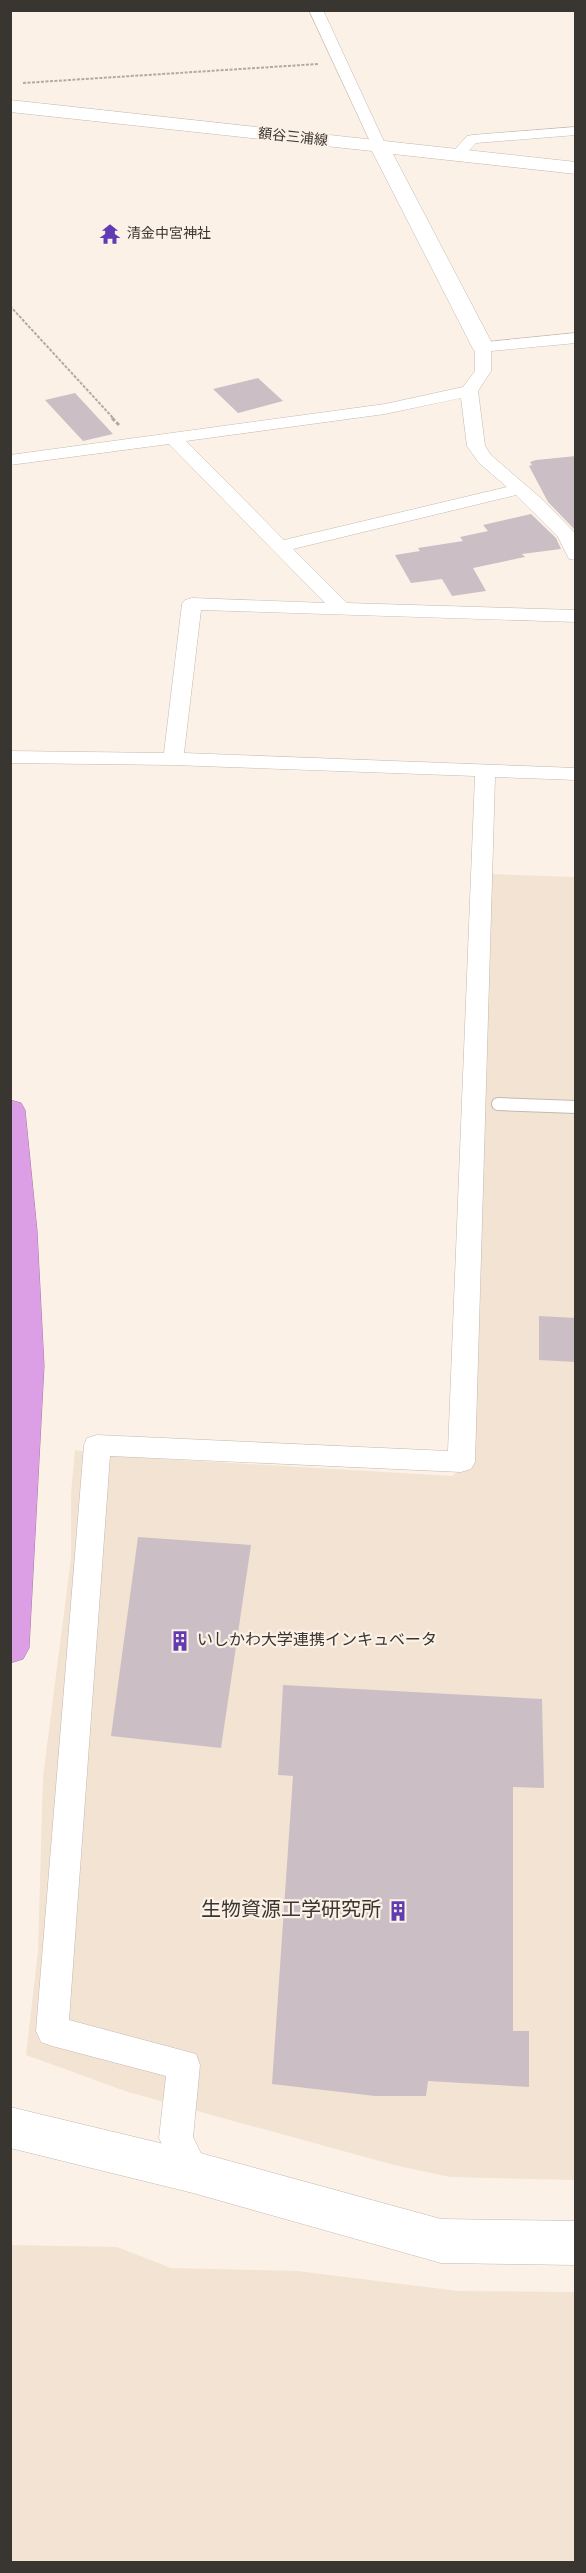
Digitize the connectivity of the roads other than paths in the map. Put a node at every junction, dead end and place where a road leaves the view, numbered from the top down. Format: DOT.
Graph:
graph roads {
  1 [pos="316,10"];
  2 [pos="10,106"];
  3 [pos="576,131"];
  4 [pos="380,148"];
  5 [pos="457,155"];
  6 [pos="576,168"];
  7 [pos="576,338"];
  8 [pos="483,347"];
  9 [pos="469,391"];
  10 [pos="173,438"];
  11 [pos="10,460"];
  12 [pos="521,489"];
  13 [pos="282,546"];
  14 [pos="576,555"];
  15 [pos="342,609"];
  16 [pos="576,616"];
  17 [pos="10,757"];
  18 [pos="173,759"];
  19 [pos="485,772"];
  20 [pos="576,774"];
  21 [pos="498,1104"];
  22 [pos="576,1107"];
  23 [pos="10,1110"];
  24 [pos="10,1648"];
  25 [pos="10,2127"];
  26 [pos="193,2172"];
  27 [pos="576,2243"];
  1 -- 4 [label="street"];
  2 -- 4 [label="street, 額谷三浦線"];
  3 -- 5 [label="street"];
  4 -- 5 [label="street, 額谷三浦線"];
  4 -- 8 [label="street"];
  5 -- 6 [label="street, 額谷三浦線"];
  7 -- 8 [label="street"];
  8 -- 9 [label="street"];
  9 -- 10 [label="street"];
  9 -- 12 [label="street"];
  10 -- 11 [label="street"];
  10 -- 13 [label="street"];
  12 -- 13 [label="street"];
  12 -- 14 [label="street"];
  13 -- 15 [label="street"];
  15 -- 16 [label="street"];
  15 -- 18 [label="street"];
  17 -- 18 [label="street"];
  18 -- 19 [label="street"];
  19 -- 20 [label="street"];
  19 -- 26 [label="street"];
  21 -- 22 [label="lane"];
  23 -- 24 [label="highway"];
  25 -- 26 [label="street"];
  26 -- 27 [label="street"];
}
